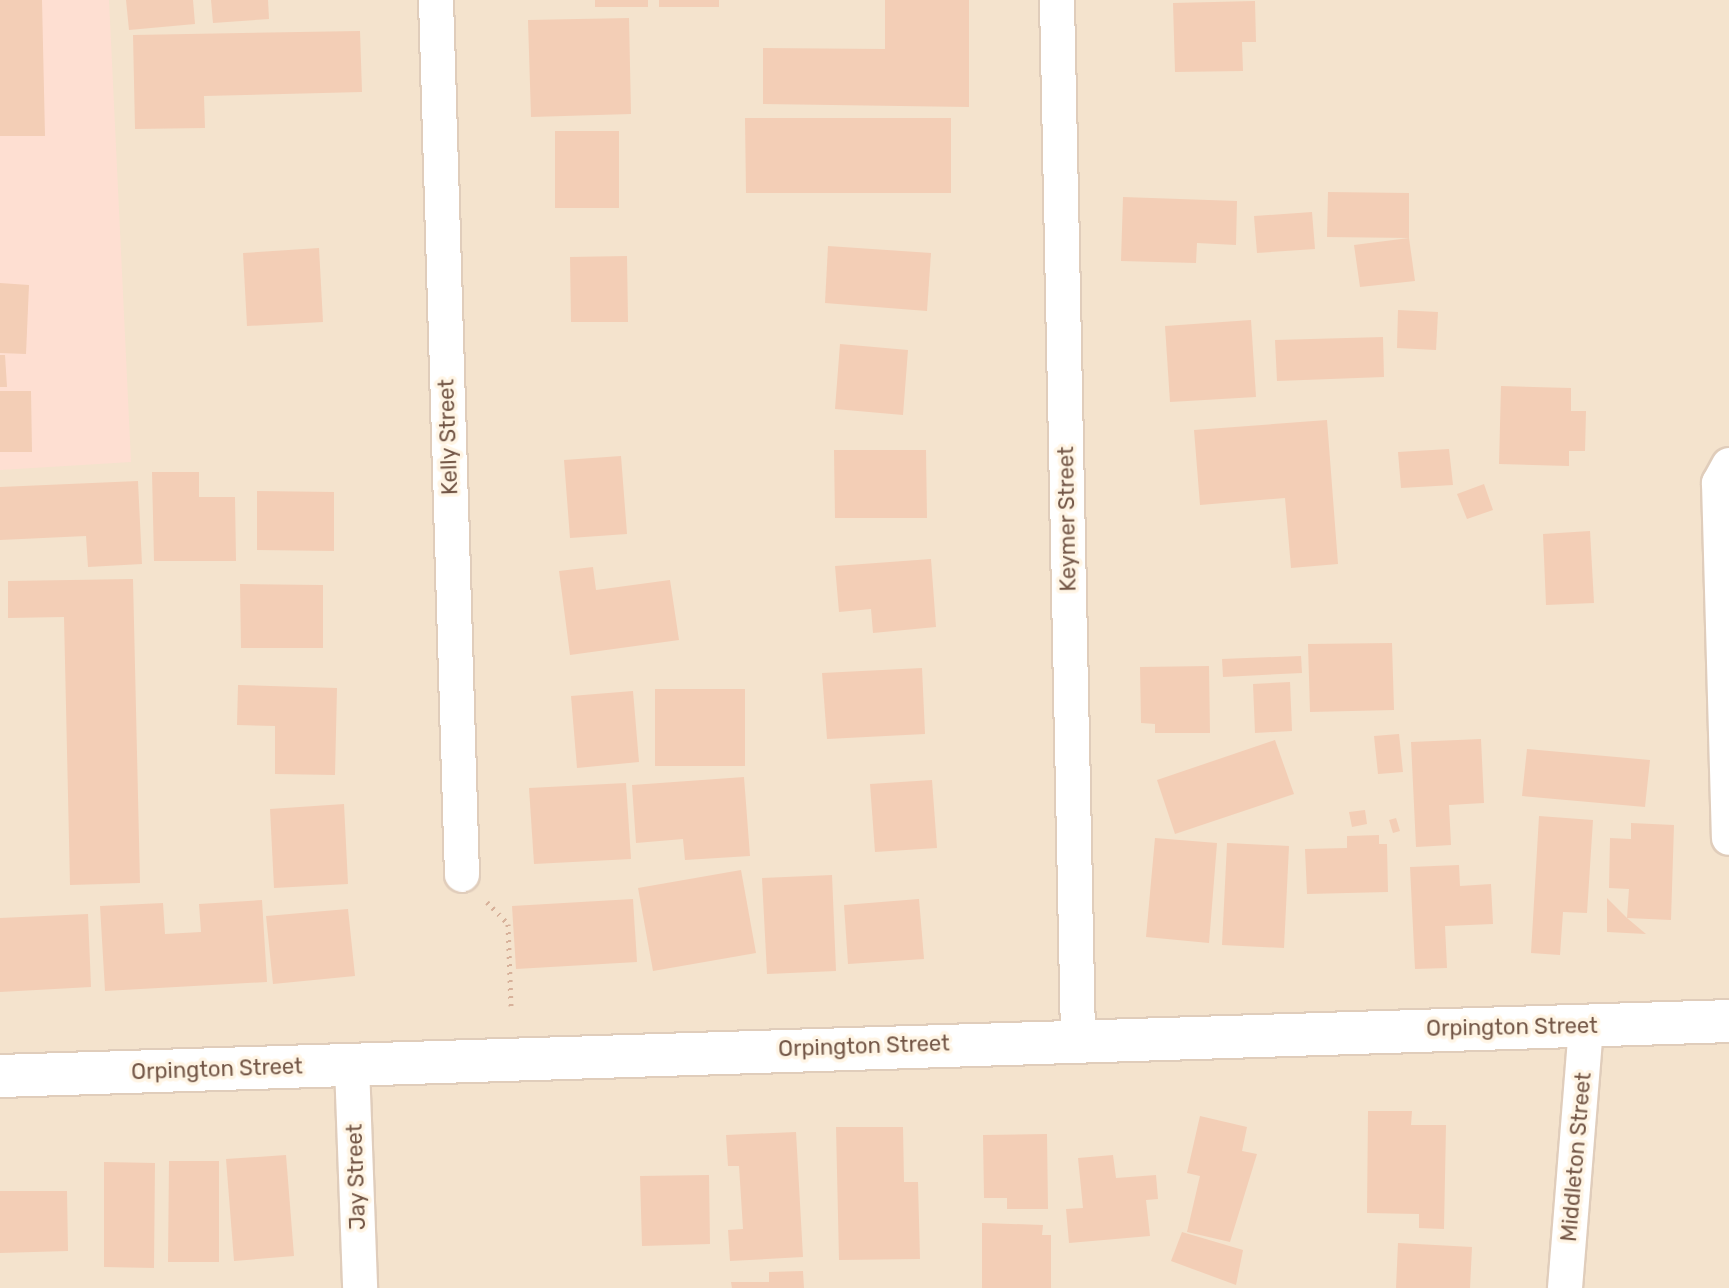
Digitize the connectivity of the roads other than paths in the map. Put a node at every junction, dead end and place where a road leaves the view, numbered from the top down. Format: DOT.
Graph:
graph roads {
  1 [pos="436,0"];
  2 [pos="1057,0"];
  3 [pos="1729,465"];
  4 [pos="1729,838"];
  5 [pos="462,875"];
  6 [pos="1729,1021"];
  7 [pos="1586,1025"];
  8 [pos="1078,1038"];
  9 [pos="352,1066"];
  10 [pos="0,1076"];
  11 [pos="360,1288"];
  12 [pos="1565,1288"];
  1 -- 5 [label="street, Kelly Street"];
  2 -- 8 [label="street, Keymer Street"];
  3 -- 4 [label="street"];
  6 -- 7 [label="street, Orpington Street"];
  7 -- 8 [label="street, Orpington Street"];
  7 -- 12 [label="street, Middleton Street"];
  8 -- 9 [label="street, Orpington Street"];
  9 -- 10 [label="street, Orpington Street"];
  9 -- 11 [label="street, Jay Street"];
}
